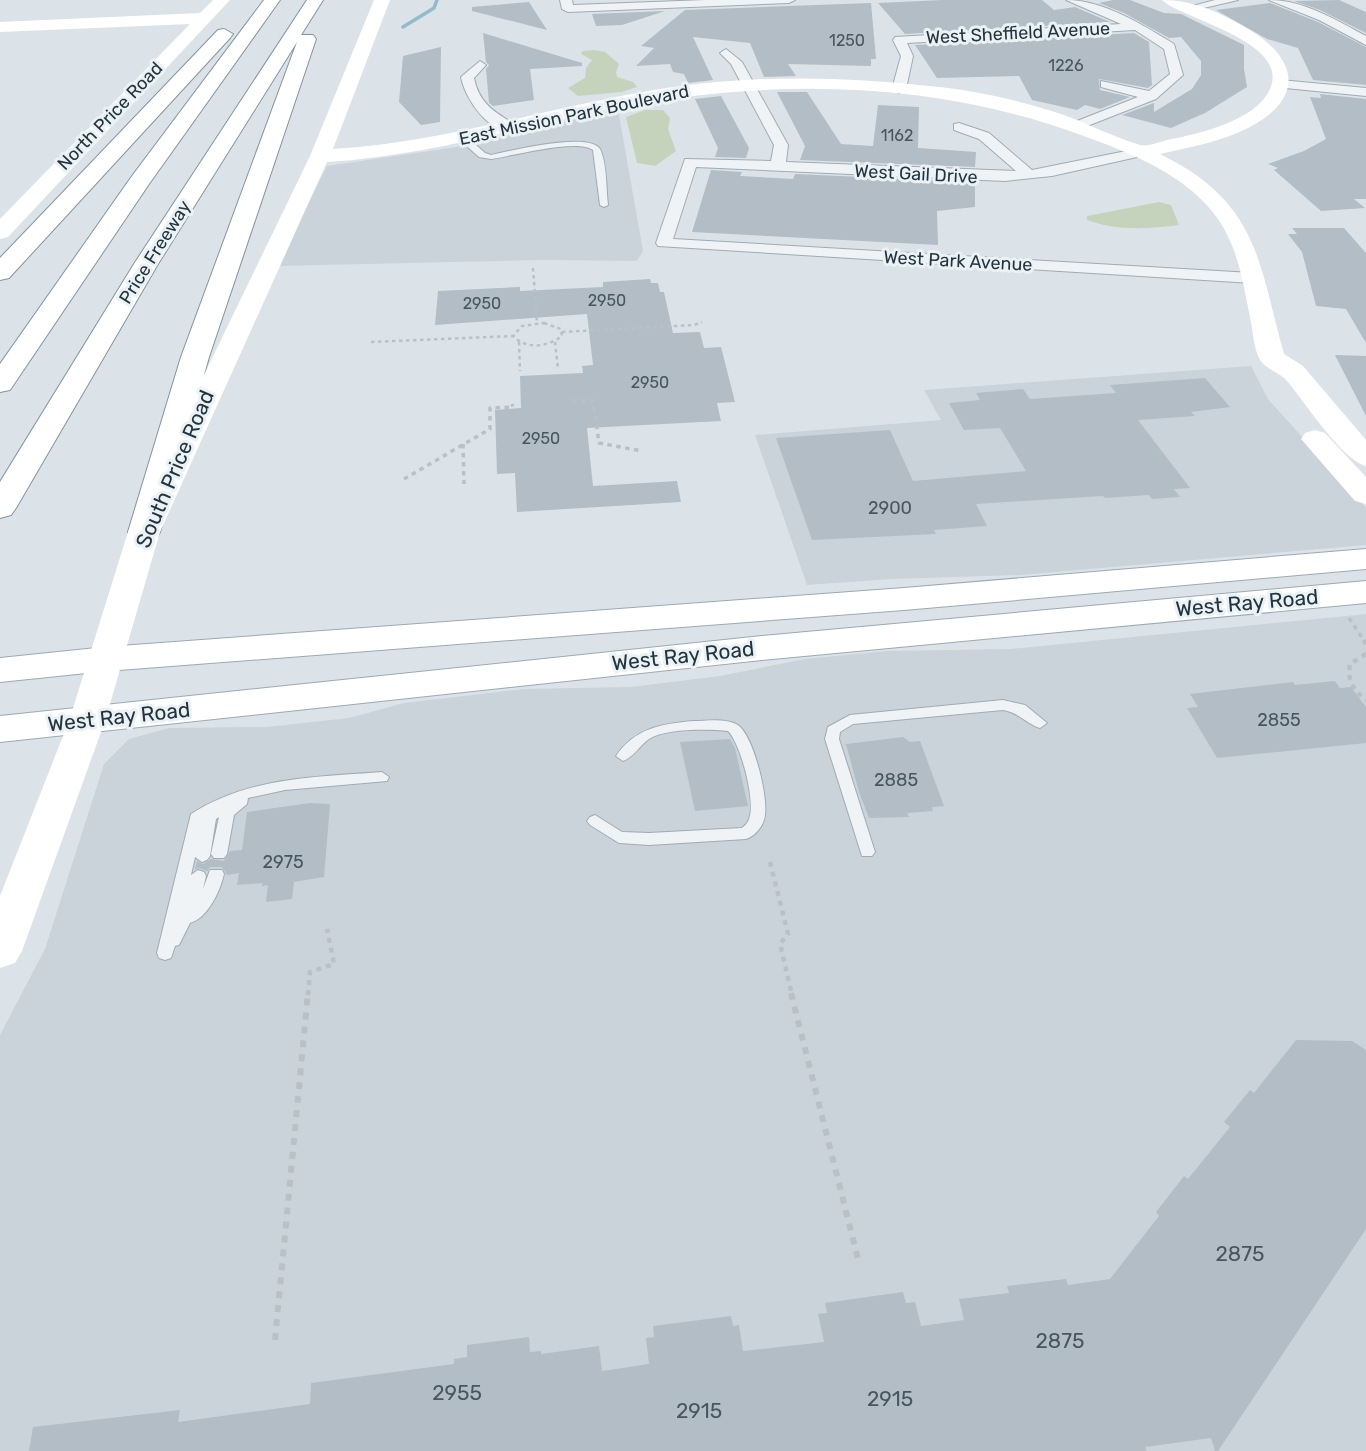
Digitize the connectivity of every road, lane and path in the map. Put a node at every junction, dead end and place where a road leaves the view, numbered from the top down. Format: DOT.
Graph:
graph roads {
  1 [pos="222,0"];
  2 [pos="271,0"];
  3 [pos="315,0"];
  4 [pos="324,0"];
  5 [pos="382,0"];
  6 [pos="789,0"];
  7 [pos="1072,0"];
  8 [pos="1170,0"];
  9 [pos="1232,0"];
  10 [pos="1275,0"];
  11 [pos="567,5"];
  12 [pos="1191,8"];
  13 [pos="199,24"];
  14 [pos="1136,26"];
  15 [pos="0,29"];
  16 [pos="1366,41"];
  17 [pos="726,54"];
  18 [pos="480,65"];
  19 [pos="1106,84"];
  20 [pos="1280,84"];
  21 [pos="746,86"];
  22 [pos="899,89"];
  23 [pos="1366,92"];
  24 [pos="1151,96"];
  25 [pos="1077,126"];
  26 [pos="959,127"];
  27 [pos="511,128"];
  28 [pos="464,139"];
  29 [pos="1140,152"];
  30 [pos="320,156"];
  31 [pos="690,162"];
  32 [pos="778,167"];
  33 [pos="1029,175"];
  34 [pos="604,205"];
  35 [pos="0,232"];
  36 [pos="533,268"];
  37 [pos="0,273"];
  38 [pos="1252,278"];
  39 [pos="702,322"];
  40 [pos="537,323"];
  41 [pos="562,332"];
  42 [pos="513,335"];
  43 [pos="371,342"];
  44 [pos="519,342"];
  45 [pos="555,342"];
  46 [pos="1272,358"];
  47 [pos="558,369"];
  48 [pos="520,371"];
  49 [pos="0,384"];
  50 [pos="572,401"];
  51 [pos="512,404"];
  52 [pos="463,444"];
  53 [pos="642,451"];
  54 [pos="1366,457"];
  55 [pos="404,479"];
  56 [pos="464,484"];
  57 [pos="1366,495"];
  58 [pos="0,508"];
  59 [pos="145,532"];
  60 [pos="1366,559"];
  61 [pos="981,592"];
  62 [pos="1366,592"];
  63 [pos="762,648"];
  64 [pos="1366,654"];
  65 [pos="106,659"];
  66 [pos="17,669"];
  67 [pos="1366,700"];
  68 [pos="87,721"];
  69 [pos="1040,723"];
  70 [pos="1,729"];
  71 [pos="624,756"];
  72 [pos="382,777"];
  73 [pos="252,793"];
  74 [pos="233,799"];
  75 [pos="595,821"];
  76 [pos="867,852"];
  77 [pos="219,854"];
  78 [pos="202,856"];
  79 [pos="771,862"];
  80 [pos="216,874"];
  81 [pos="198,876"];
  82 [pos="181,925"];
  83 [pos="327,929"];
  84 [pos="0,951"];
  85 [pos="858,1259"];
  86 [pos="275,1340"];
  1 -- 13 [label="street, North Price Road"];
  2 -- 37 [label="main road"];
  2 -- 49 [label="main road"];
  3 -- 58 [label="main road, Price Freeway"];
  4 -- 59 [label="main road"];
  5 -- 30 [label="street, South Price Road"];
  6 -- 11 [label="street"];
  7 -- 14 [label="street"];
  8 -- 12 [label="street"];
  9 -- 12 [label="street"];
  10 -- 16 [label="street"];
  12 -- 20 [label="street"];
  13 -- 15 [label="street"];
  13 -- 35 [label="street, North Price Road"];
  14 -- 22 [label="street, West Sheffield Avenue"];
  14 -- 24 [label="street"];
  17 -- 21 [label="street"];
  18 -- 27 [label="street"];
  19 -- 24 [label="street"];
  20 -- 23 [label="street"];
  20 -- 29 [label="street"];
  21 -- 22 [label="street, East Mission Park Boulevard"];
  21 -- 27 [label="street, East Mission Park Boulevard"];
  21 -- 32 [label="street"];
  22 -- 25 [label="street, East Mission Park Boulevard"];
  24 -- 25 [label="street"];
  25 -- 29 [label="street, East Mission Park Boulevard"];
  26 -- 33 [label="street"];
  27 -- 28 [label="street, East Mission Park Boulevard"];
  28 -- 30 [label="street, East Mission Park Boulevard"];
  28 -- 34 [label="lane"];
  29 -- 33 [label="street, West Gail Drive"];
  29 -- 38 [label="street, East Mission Park Boulevard"];
  30 -- 59 [label="street, South Price Road"];
  31 -- 32 [label="street, West Gail Drive"];
  31 -- 38 [label="street, West Park Avenue"];
  32 -- 33 [label="street, West Gail Drive"];
  36 -- 40 [label="path"];
  38 -- 46 [label="street, East Mission Park Boulevard"];
  39 -- 41 [label="path"];
  40 -- 41 [label="path"];
  40 -- 42 [label="path"];
  41 -- 45 [label="path"];
  42 -- 43 [label="path"];
  42 -- 44 [label="path"];
  44 -- 45 [label="path"];
  44 -- 48 [label="path"];
  45 -- 47 [label="path"];
  46 -- 54 [label="street"];
  46 -- 57 [label="street, East Mission Park Boulevard"];
  50 -- 53 [label="path"];
  51 -- 52 [label="path"];
  52 -- 55 [label="path"];
  52 -- 56 [label="path"];
  59 -- 65 [label="street, South Price Road"];
  60 -- 61 [label="main road, West Ray Road"];
  61 -- 63 [label="main road"];
  61 -- 65 [label="main road, West Ray Road"];
  62 -- 63 [label="main road, West Ray Road"];
  63 -- 68 [label="main road, West Ray Road"];
  64 -- 67 [label="path"];
  65 -- 66 [label="main road, West Ray Road"];
  65 -- 68 [label="street, South Price Road"];
  68 -- 70 [label="main road, West Ray Road"];
  68 -- 84 [label="street, South Price Road"];
  69 -- 76 [label="lane"];
  71 -- 75 [label="lane"];
  72 -- 73 [label="lane"];
  73 -- 74 [label="lane"];
  73 -- 77 [label="lane"];
  74 -- 78 [label="lane"];
  74 -- 82 [label="lane"];
  79 -- 85 [label="path"];
  80 -- 82 [label="lane"];
  81 -- 82 [label="lane"];
  83 -- 86 [label="path"];
}
